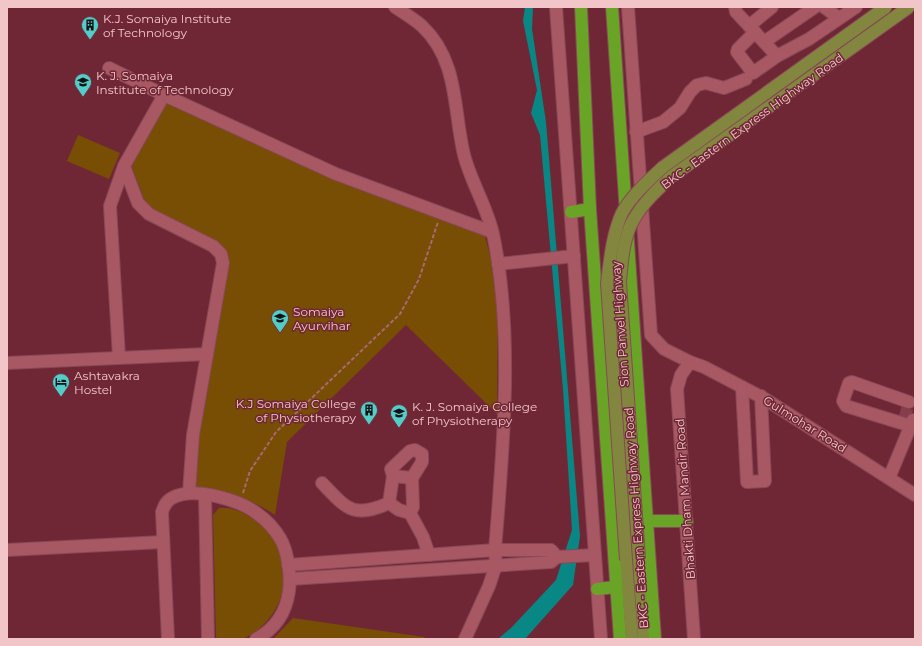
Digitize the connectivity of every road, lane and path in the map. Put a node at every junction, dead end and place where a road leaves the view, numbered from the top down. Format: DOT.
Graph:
graph roads {
  1 [pos="395,7"];
  2 [pos="556,7"];
  3 [pos="581,7"];
  4 [pos="612,7"];
  5 [pos="628,7"];
  6 [pos="735,7"];
  7 [pos="772,7"];
  8 [pos="815,7"];
  9 [pos="824,7"];
  10 [pos="856,7"];
  11 [pos="886,7"];
  12 [pos="909,7"];
  13 [pos="839,18"];
  14 [pos="752,29"];
  15 [pos="764,42"];
  16 [pos="777,56"];
  17 [pos="109,68"];
  18 [pos="746,79"];
  19 [pos="164,95"];
  20 [pos="636,132"];
  21 [pos="124,166"];
  22 [pos="590,209"];
  23 [pos="571,212"];
  24 [pos="440,213"];
  25 [pos="492,232"];
  26 [pos="574,256"];
  27 [pos="498,264"];
  28 [pos="207,354"];
  29 [pos="120,358"];
  30 [pos="690,362"];
  31 [pos="7,363"];
  32 [pos="742,387"];
  33 [pos="761,396"];
  34 [pos="909,402"];
  35 [pos="744,411"];
  36 [pos="762,412"];
  37 [pos="909,428"];
  38 [pos="393,476"];
  39 [pos="412,478"];
  40 [pos="889,478"];
  41 [pos="322,483"];
  42 [pos="189,493"];
  43 [pos="205,495"];
  44 [pos="915,495"];
  45 [pos="240,503"];
  46 [pos="389,503"];
  47 [pos="410,513"];
  48 [pos="647,521"];
  49 [pos="687,521"];
  50 [pos="163,542"];
  51 [pos="7,550"];
  52 [pos="495,550"];
  53 [pos="431,555"];
  54 [pos="590,555"];
  55 [pos="559,557"];
  56 [pos="288,565"];
  57 [pos="496,565"];
  58 [pos="440,569"];
  59 [pos="424,570"];
  60 [pos="290,580"];
  61 [pos="616,587"];
  62 [pos="597,589"];
  63 [pos="168,639"];
  64 [pos="208,639"];
  65 [pos="256,639"];
  66 [pos="465,639"];
  67 [pos="601,639"];
  68 [pos="620,639"];
  69 [pos="632,639"];
  70 [pos="644,639"];
  71 [pos="655,639"];
  72 [pos="694,639"];
  1 -- 25 [label="street"];
  2 -- 23 [label="street"];
  3 -- 22 [label="highway, Sion Panvel Highway"];
  4 -- 48 [label="highway, Sion Panvel Highway"];
  5 -- 20 [label="street, Gulmohar Road"];
  6 -- 14 [label="street"];
  7 -- 14 [label="street"];
  8 -- 15 [label="street"];
  9 -- 13 [label="street"];
  10 -- 13 [label="street"];
  11 -- 69 [label="main road, BKC - Eastern Express Highway Road, bridge"];
  12 -- 70 [label="main road, BKC - Eastern Express Highway Road, bridge"];
  13 -- 16 [label="street"];
  14 -- 15 [label="street"];
  14 -- 16 [label="street"];
  15 -- 16 [label="street"];
  17 -- 19 [label="street"];
  18 -- 20 [label="street"];
  19 -- 21 [label="street"];
  19 -- 24 [label="street"];
  20 -- 30 [label="street, Gulmohar Road"];
  21 -- 28 [label="street"];
  21 -- 29 [label="street"];
  22 -- 23 [label="highway"];
  22 -- 61 [label="highway, Sion Panvel Highway"];
  23 -- 26 [label="street"];
  24 -- 25 [label="street"];
  24 -- 45 [label="path"];
  25 -- 27 [label="street"];
  26 -- 27 [label="street"];
  26 -- 54 [label="street"];
  27 -- 52 [label="street"];
  28 -- 29 [label="street"];
  28 -- 42 [label="street"];
  29 -- 31 [label="street"];
  30 -- 32 [label="street, Gulmohar Road"];
  30 -- 49 [label="street, Bhakti Dham Mandir Road"];
  32 -- 33 [label="street, Gulmohar Road"];
  32 -- 35 [label="street"];
  33 -- 36 [label="street"];
  33 -- 40 [label="street, Gulmohar Road"];
  34 -- 37 [label="street"];
  35 -- 36 [label="street"];
  35 -- 36 [label="street"];
  37 -- 40 [label="street"];
  38 -- 39 [label="street"];
  38 -- 39 [label="street"];
  38 -- 46 [label="street"];
  39 -- 47 [label="street"];
  40 -- 44 [label="street, Gulmohar Road"];
  41 -- 46 [label="street"];
  42 -- 43 [label="street"];
  42 -- 50 [label="street"];
  43 -- 45 [label="street"];
  43 -- 64 [label="street"];
  45 -- 56 [label="street"];
  46 -- 47 [label="street"];
  47 -- 53 [label="street"];
  48 -- 49 [label="highway"];
  48 -- 71 [label="highway, Sion Panvel Highway"];
  49 -- 72 [label="street, Bhakti Dham Mandir Road"];
  50 -- 51 [label="street"];
  50 -- 63 [label="street"];
  52 -- 53 [label="street"];
  52 -- 55 [label="street"];
  52 -- 57 [label="street"];
  53 -- 56 [label="street"];
  53 -- 58 [label="street"];
  53 -- 59 [label="street"];
  54 -- 55 [label="street"];
  54 -- 62 [label="street"];
  55 -- 57 [label="street"];
  56 -- 60 [label="street"];
  57 -- 58 [label="street"];
  57 -- 66 [label="street"];
  58 -- 59 [label="street"];
  59 -- 60 [label="street"];
  60 -- 65 [label="street"];
  61 -- 62 [label="highway"];
  61 -- 68 [label="highway, Sion Panvel Highway"];
  62 -- 67 [label="street"];
}
